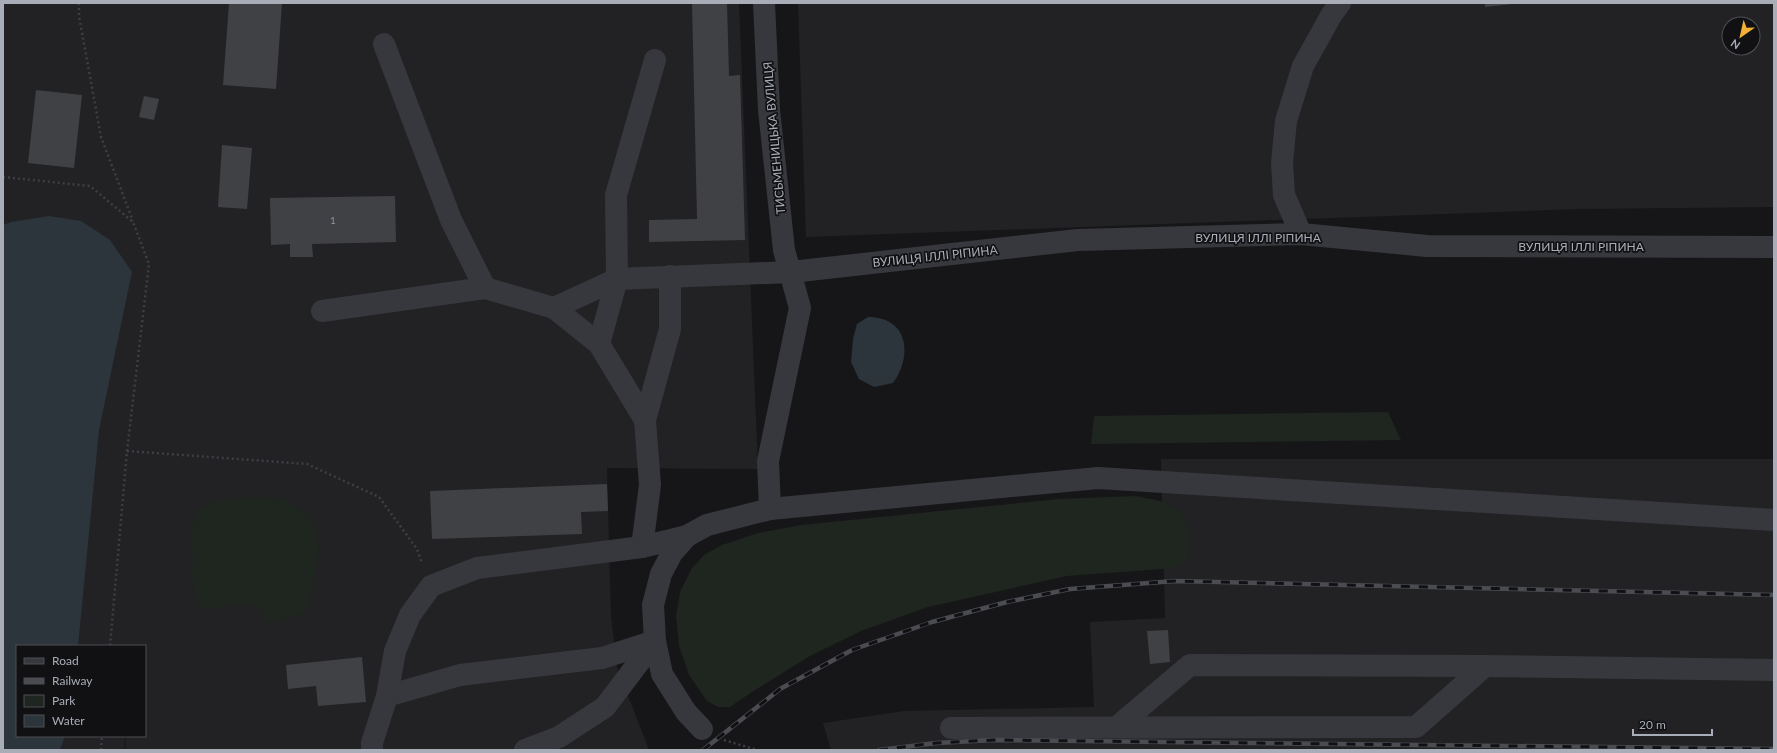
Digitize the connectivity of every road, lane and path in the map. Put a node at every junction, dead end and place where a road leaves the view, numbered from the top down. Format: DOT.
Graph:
graph roads {
  1 [pos="79,3"];
  2 [pos="764,3"];
  3 [pos="1340,3"];
  4 [pos="384,44"];
  5 [pos="655,60"];
  6 [pos="3,177"];
  7 [pos="133,222"];
  8 [pos="1301,234"];
  9 [pos="1774,246"];
  10 [pos="791,272"];
  11 [pos="670,276"];
  12 [pos="617,279"];
  13 [pos="485,288"];
  14 [pos="554,308"];
  15 [pos="322,311"];
  16 [pos="599,344"];
  17 [pos="645,420"];
  18 [pos="126,451"];
  19 [pos="770,509"];
  20 [pos="1774,520"];
  21 [pos="687,536"];
  22 [pos="642,547"];
  23 [pos="431,586"];
  24 [pos="655,641"];
  25 [pos="110,645"];
  26 [pos="1485,666"];
  27 [pos="1774,670"];
  28 [pos="387,696"];
  29 [pos="1117,727"];
  30 [pos="952,728"];
  31 [pos="702,729"];
  32 [pos="102,737"];
  33 [pos="101,750"];
  34 [pos="372,750"];
  35 [pos="525,750"];
  36 [pos="757,750"];
  1 -- 7 [label="path"];
  2 -- 10 [label="street, ТИСЬМЕНИЦЬКА ВУЛИЦЯ"];
  3 -- 8 [label="street"];
  4 -- 13 [label="street"];
  5 -- 12 [label="street"];
  6 -- 7 [label="path"];
  7 -- 18 [label="path"];
  8 -- 9 [label="street, ВУЛИЦЯ ІЛЛІ РІПИНА"];
  8 -- 10 [label="street, ВУЛИЦЯ ІЛЛІ РІПИНА"];
  10 -- 11 [label="street, ВУЛИЦЯ ІЛЛІ РІПИНА"];
  10 -- 19 [label="street, ТИСЬМЕНИЦЬКА ВУЛИЦЯ"];
  11 -- 12 [label="street, ВУЛИЦЯ ІЛЛІ РІПИНА"];
  11 -- 17 [label="street"];
  12 -- 14 [label="street"];
  12 -- 16 [label="street"];
  13 -- 14 [label="street"];
  13 -- 15 [label="street"];
  14 -- 16 [label="street"];
  16 -- 17 [label="street"];
  17 -- 22 [label="street"];
  18 -- 23 [label="path"];
  18 -- 25 [label="path"];
  19 -- 20 [label="street"];
  19 -- 21 [label="street"];
  21 -- 22 [label="street"];
  21 -- 24 [label="street"];
  22 -- 23 [label="street"];
  23 -- 28 [label="street"];
  24 -- 28 [label="street"];
  24 -- 31 [label="street"];
  24 -- 35 [label="street"];
  26 -- 27 [label="street"];
  26 -- 29 [label="street"];
  26 -- 29 [label="street"];
  28 -- 34 [label="street"];
  29 -- 30 [label="street"];
  31 -- 36 [label="path"];
  32 -- 33 [label="path"];
}
